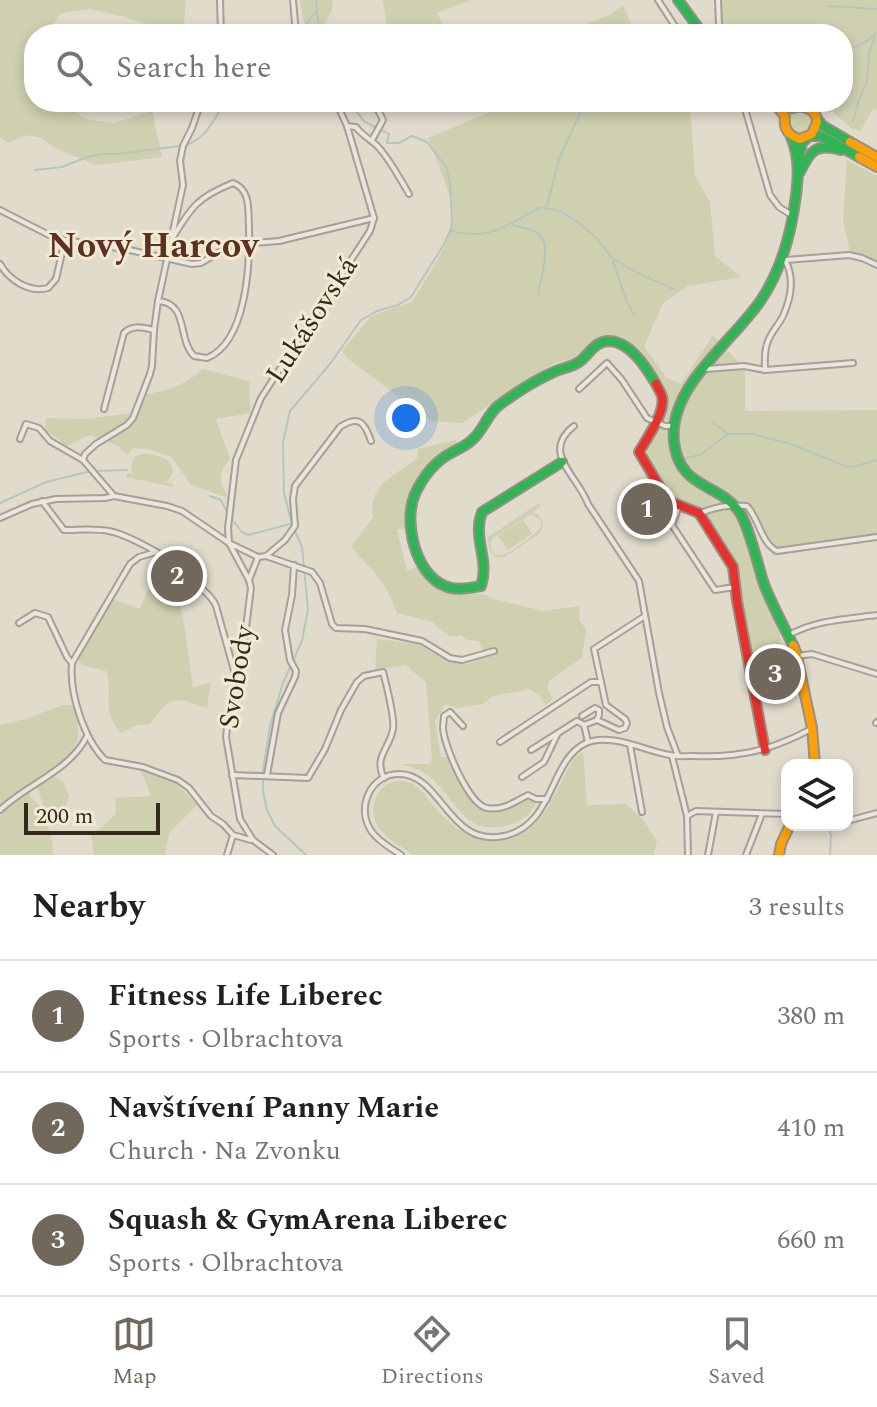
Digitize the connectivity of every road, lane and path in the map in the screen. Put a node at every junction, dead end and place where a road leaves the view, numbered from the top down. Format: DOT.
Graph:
graph roads {
  1 [pos="220,0"];
  2 [pos="293,0"];
  3 [pos="658,0"];
  4 [pos="678,0"];
  5 [pos="718,0"];
  6 [pos="221,24"];
  7 [pos="295,24"];
  8 [pos="674,24"];
  9 [pos="696,24"];
  10 [pos="719,24"];
  11 [pos="198,112"];
  12 [pos="341,112"];
  13 [pos="379,112"];
  14 [pos="746,112"];
  15 [pos="782,112"];
  16 [pos="788,112"];
  17 [pos="813,112"];
  18 [pos="785,116"];
  19 [pos="816,117"];
  20 [pos="347,126"];
  21 [pos="791,136"];
  22 [pos="807,137"];
  23 [pos="372,140"];
  24 [pos="859,157"];
  25 [pos="877,157"];
  26 [pos="798,162"];
  27 [pos="877,167"];
  28 [pos="797,180"];
  29 [pos="409,194"];
  30 [pos="0,210"];
  31 [pos="793,216"];
  32 [pos="374,218"];
  33 [pos="65,240"];
  34 [pos="171,242"];
  35 [pos="249,243"];
  36 [pos="167,258"];
  37 [pos="783,261"];
  38 [pos="0,264"];
  39 [pos="877,265"];
  40 [pos="158,301"];
  41 [pos="154,330"];
  42 [pos="853,363"];
  43 [pos="703,369"];
  44 [pos="765,370"];
  45 [pos="579,389"];
  46 [pos="104,409"];
  47 [pos="656,422"];
  48 [pos="574,426"];
  49 [pos="673,426"];
  50 [pos="20,439"];
  51 [pos="371,441"];
  52 [pos="83,460"];
  53 [pos="562,462"];
  54 [pos="114,496"];
  55 [pos="42,501"];
  56 [pos="734,504"];
  57 [pos="679,506"];
  58 [pos="699,513"];
  59 [pos="0,518"];
  60 [pos="877,537"];
  61 [pos="229,543"];
  62 [pos="156,552"];
  63 [pos="266,556"];
  64 [pos="258,557"];
  65 [pos="294,565"];
  66 [pos="249,580"];
  67 [pos="735,587"];
  68 [pos="877,615"];
  69 [pos="645,616"];
  70 [pos="19,623"];
  71 [pos="789,635"];
  72 [pos="494,651"];
  73 [pos="797,656"];
  74 [pos="72,663"];
  75 [pos="877,674"];
  76 [pos="601,682"];
  77 [pos="238,685"];
  78 [pos="582,716"];
  79 [pos="597,720"];
  80 [pos="584,725"];
  81 [pos="463,726"];
  82 [pos="812,728"];
  83 [pos="558,733"];
  84 [pos="87,736"];
  85 [pos="500,742"];
  86 [pos="588,742"];
  87 [pos="630,745"];
  88 [pos="531,750"];
  89 [pos="765,750"];
  90 [pos="675,756"];
  91 [pos="815,759"];
  92 [pos="232,775"];
  93 [pos="266,776"];
  94 [pos="522,777"];
  95 [pos="384,778"];
  96 [pos="547,799"];
  97 [pos="0,810"];
  98 [pos="642,812"];
  99 [pos="716,812"];
  100 [pos="877,813"];
  101 [pos="762,814"];
  102 [pos="781,814"];
  103 [pos="687,816"];
  104 [pos="853,819"];
  105 [pos="787,831"];
  106 [pos="233,835"];
  107 [pos="253,840"];
  108 [pos="227,855"];
  109 [pos="273,855"];
  110 [pos="401,855"];
  111 [pos="688,855"];
  112 [pos="708,855"];
  113 [pos="746,855"];
  114 [pos="779,855"];
  1 -- 6 [label="street"];
  2 -- 7 [label="street"];
  3 -- 8 [label="street"];
  4 -- 9 [label="main road"];
  5 -- 10 [label="street"];
  11 -- 34 [label="street"];
  12 -- 20 [label="street"];
  13 -- 23 [label="street"];
  14 -- 31 [label="street"];
  15 -- 18 [label="main road"];
  16 -- 18 [label="main road"];
  17 -- 19 [label="main road"];
  18 -- 21 [label="main road"];
  19 -- 22 [label="main road"];
  19 -- 25 [label="main road"];
  20 -- 23 [label="street"];
  20 -- 32 [label="street"];
  21 -- 22 [label="main road"];
  21 -- 26 [label="main road"];
  22 -- 24 [label="main road"];
  22 -- 26 [label="main road"];
  23 -- 29 [label="street"];
  24 -- 27 [label="main road"];
  24 -- 28 [label="main road"];
  26 -- 28 [label="main road"];
  28 -- 31 [label="main road"];
  30 -- 33 [label="street"];
  31 -- 37 [label="main road"];
  32 -- 35 [label="street"];
  32 -- 61 [label="street, Lukášovská"];
  33 -- 36 [label="street"];
  33 -- 38 [label="street"];
  34 -- 35 [label="street"];
  34 -- 36 [label="street"];
  35 -- 36 [label="street"];
  35 -- 40 [label="street"];
  36 -- 40 [label="street"];
  37 -- 39 [label="street"];
  37 -- 43 [label="main road"];
  37 -- 44 [label="street"];
  40 -- 41 [label="street"];
  41 -- 46 [label="street"];
  41 -- 52 [label="street"];
  42 -- 44 [label="street"];
  43 -- 44 [label="street"];
  43 -- 49 [label="main road"];
  45 -- 47 [label="street"];
  47 -- 49 [label="street"];
  47 -- 53 [label="main road"];
  47 -- 57 [label="main road"];
  48 -- 53 [label="street"];
  49 -- 56 [label="main road"];
  50 -- 52 [label="street"];
  51 -- 63 [label="street"];
  52 -- 54 [label="street"];
  53 -- 69 [label="street"];
  54 -- 55 [label="street"];
  54 -- 61 [label="street"];
  55 -- 59 [label="street"];
  55 -- 62 [label="street"];
  56 -- 58 [label="street"];
  56 -- 60 [label="street"];
  56 -- 71 [label="main road"];
  57 -- 58 [label="main road"];
  57 -- 67 [label="street"];
  58 -- 67 [label="main road"];
  61 -- 64 [label="street"];
  61 -- 66 [label="street"];
  62 -- 74 [label="street"];
  62 -- 77 [label="street"];
  63 -- 64 [label="street"];
  63 -- 65 [label="street"];
  64 -- 66 [label="street, Svobody"];
  65 -- 72 [label="street"];
  65 -- 93 [label="street"];
  66 -- 77 [label="street, Svobody"];
  67 -- 89 [label="main road"];
  68 -- 71 [label="street"];
  69 -- 76 [label="street"];
  69 -- 90 [label="street"];
  70 -- 74 [label="street"];
  71 -- 73 [label="main road"];
  73 -- 75 [label="street"];
  73 -- 82 [label="main road"];
  74 -- 84 [label="street"];
  76 -- 79 [label="street"];
  76 -- 85 [label="street"];
  77 -- 92 [label="street, Svobody"];
  78 -- 79 [label="street"];
  79 -- 80 [label="street"];
  80 -- 83 [label="street"];
  80 -- 86 [label="street"];
  81 -- 96 [label="street"];
  82 -- 89 [label="street"];
  82 -- 91 [label="main road"];
  83 -- 88 [label="street"];
  83 -- 94 [label="street"];
  84 -- 97 [label="street"];
  84 -- 106 [label="street"];
  86 -- 87 [label="street"];
  86 -- 96 [label="street"];
  87 -- 90 [label="street"];
  87 -- 98 [label="street"];
  89 -- 90 [label="street"];
  90 -- 103 [label="street"];
  92 -- 93 [label="street"];
  92 -- 107 [label="street, Svobody"];
  93 -- 95 [label="street"];
  95 -- 96 [label="street"];
  95 -- 110 [label="street"];
  99 -- 101 [label="street"];
  99 -- 103 [label="street"];
  99 -- 112 [label="street"];
  100 -- 104 [label="street"];
  101 -- 102 [label="street"];
  101 -- 113 [label="street"];
  103 -- 111 [label="street"];
  105 -- 114 [label="main road"];
  106 -- 107 [label="street"];
  106 -- 108 [label="street"];
  107 -- 109 [label="street, Svobody"];
}
